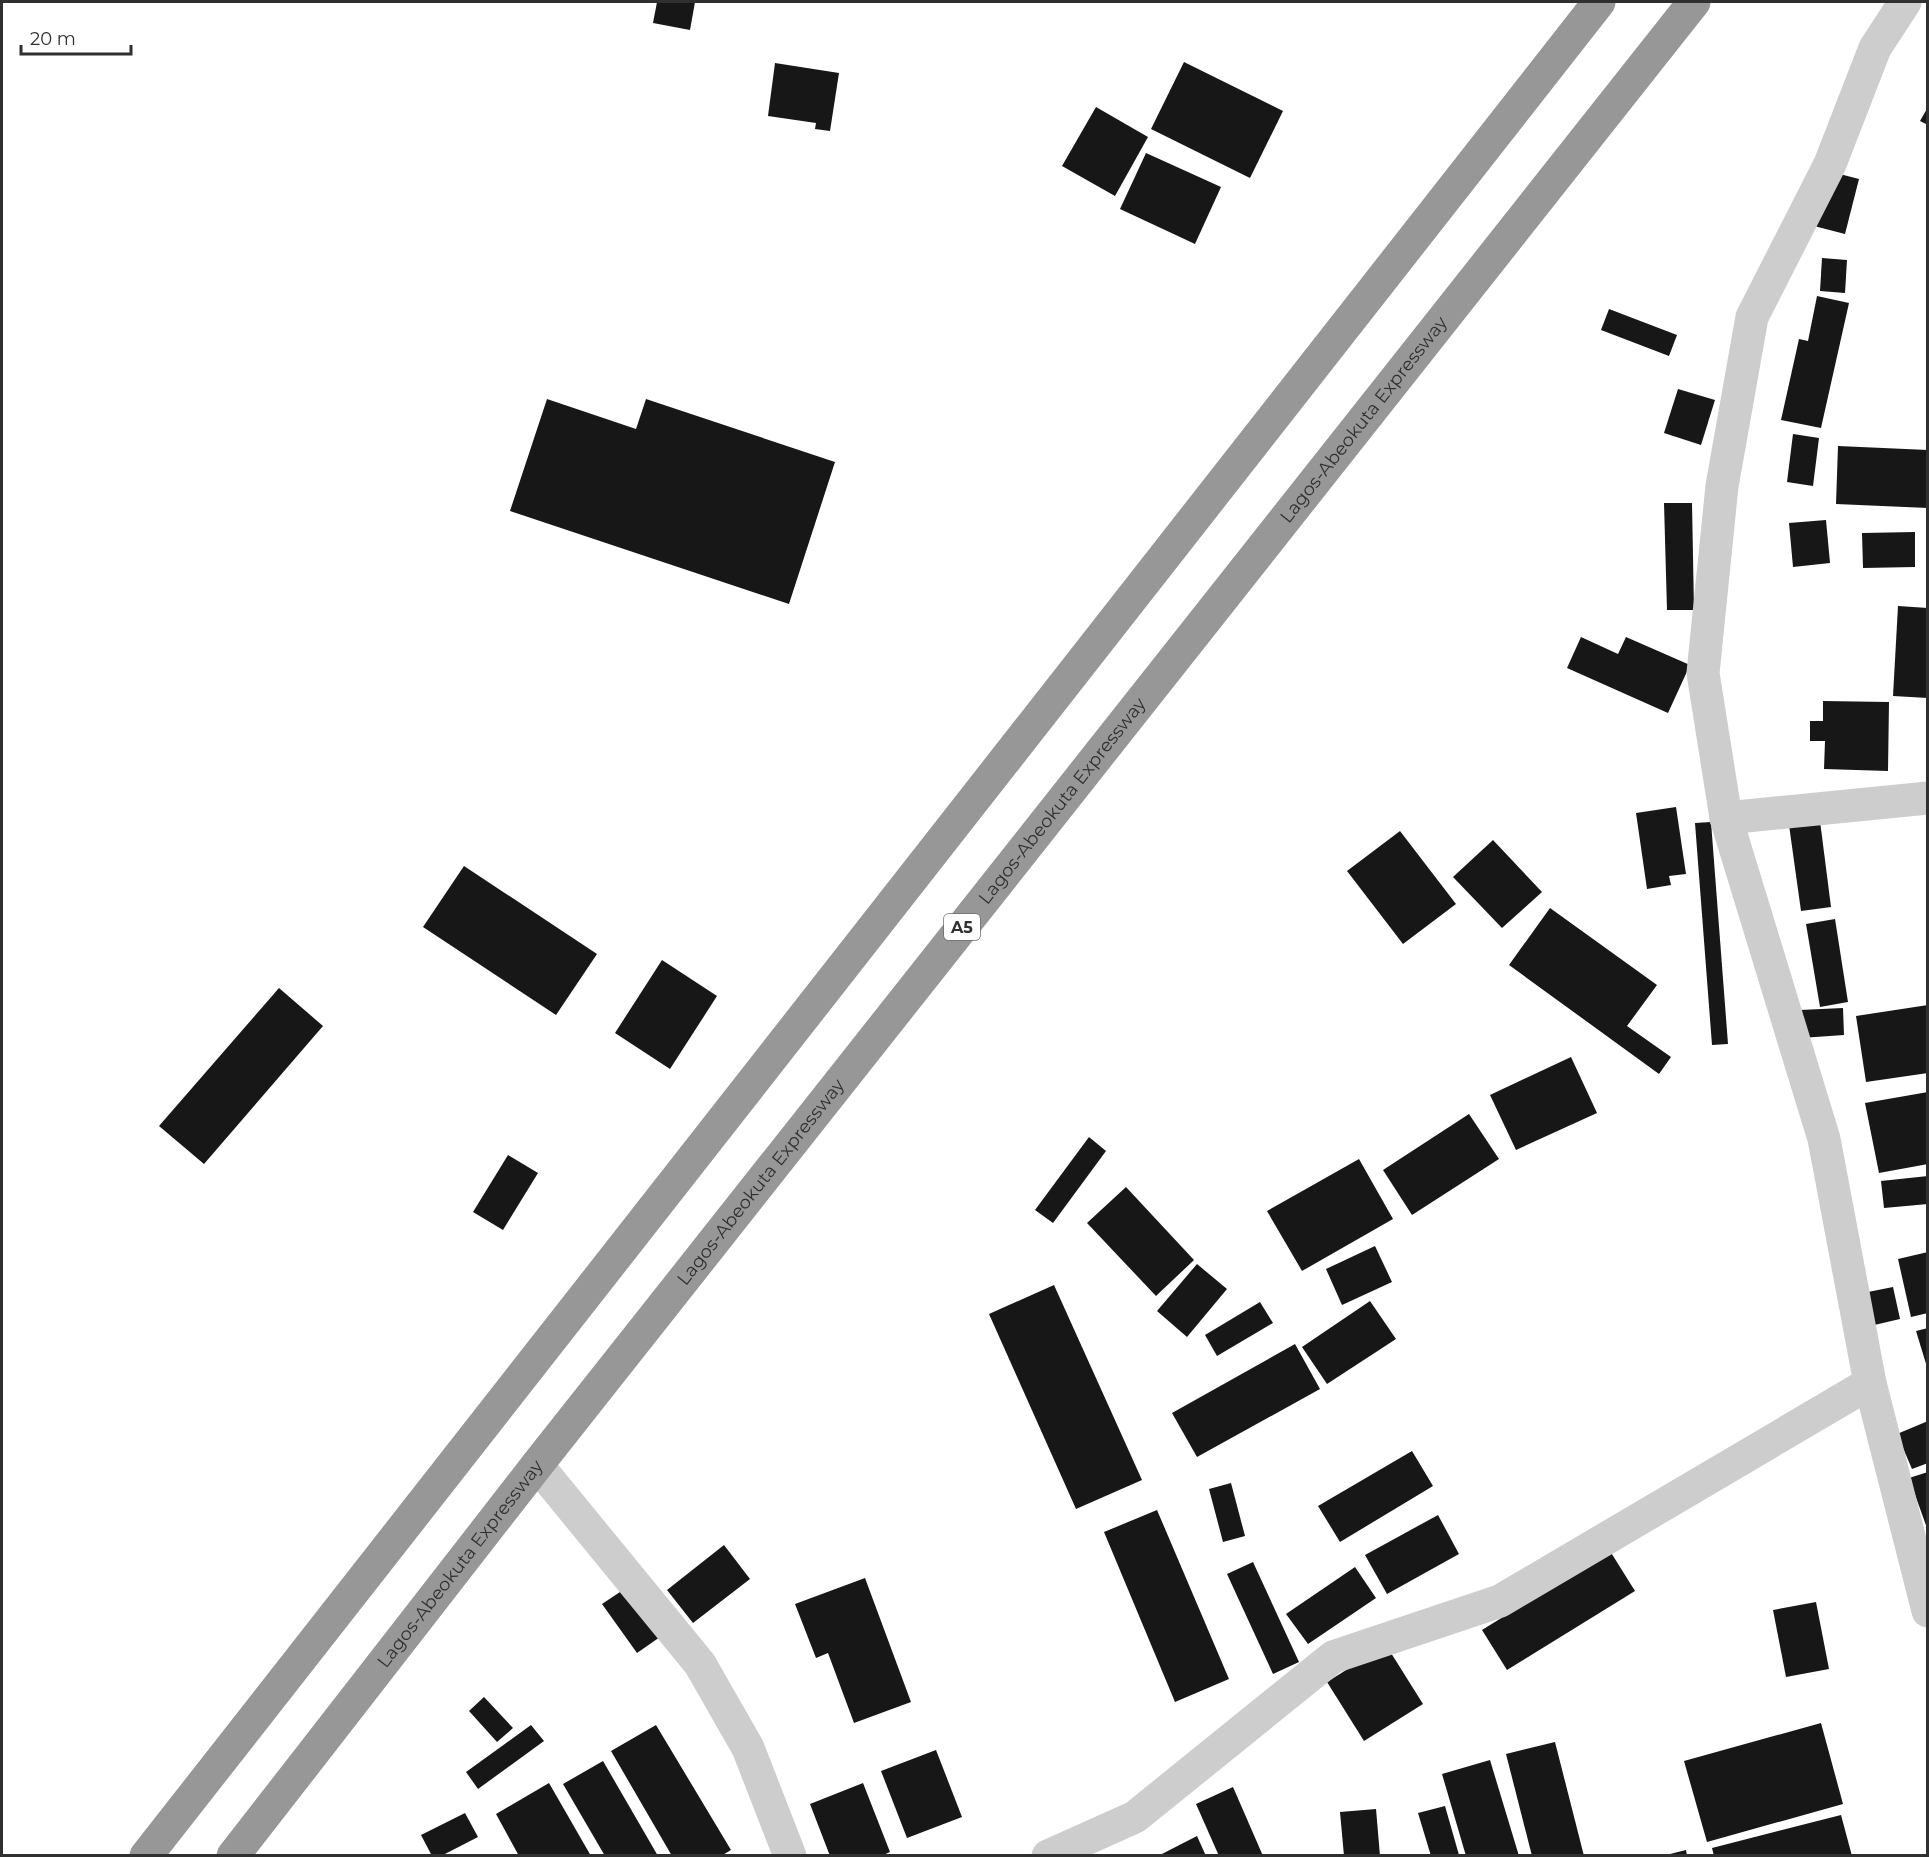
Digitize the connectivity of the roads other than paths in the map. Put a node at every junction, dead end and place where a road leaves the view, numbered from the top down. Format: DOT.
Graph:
graph roads {
  1 [pos="1599,2"];
  2 [pos="1694,2"];
  3 [pos="1905,2"];
  4 [pos="1928,798"];
  5 [pos="1726,818"];
  6 [pos="1870,1383"];
  7 [pos="537,1465"];
  8 [pos="1928,1611"];
  9 [pos="146,1856"];
  10 [pos="233,1856"];
  11 [pos="790,1856"];
  12 [pos="1048,1856"];
  1 -- 9 [label="highway"];
  2 -- 7 [label="highway, Lagos-Abeokuta Expressway / A5"];
  3 -- 5 [label="street"];
  4 -- 5 [label="street"];
  5 -- 6 [label="street"];
  6 -- 8 [label="street"];
  6 -- 12 [label="street"];
  7 -- 10 [label="highway, Lagos-Abeokuta Expressway / A5"];
  7 -- 11 [label="street"];
}
